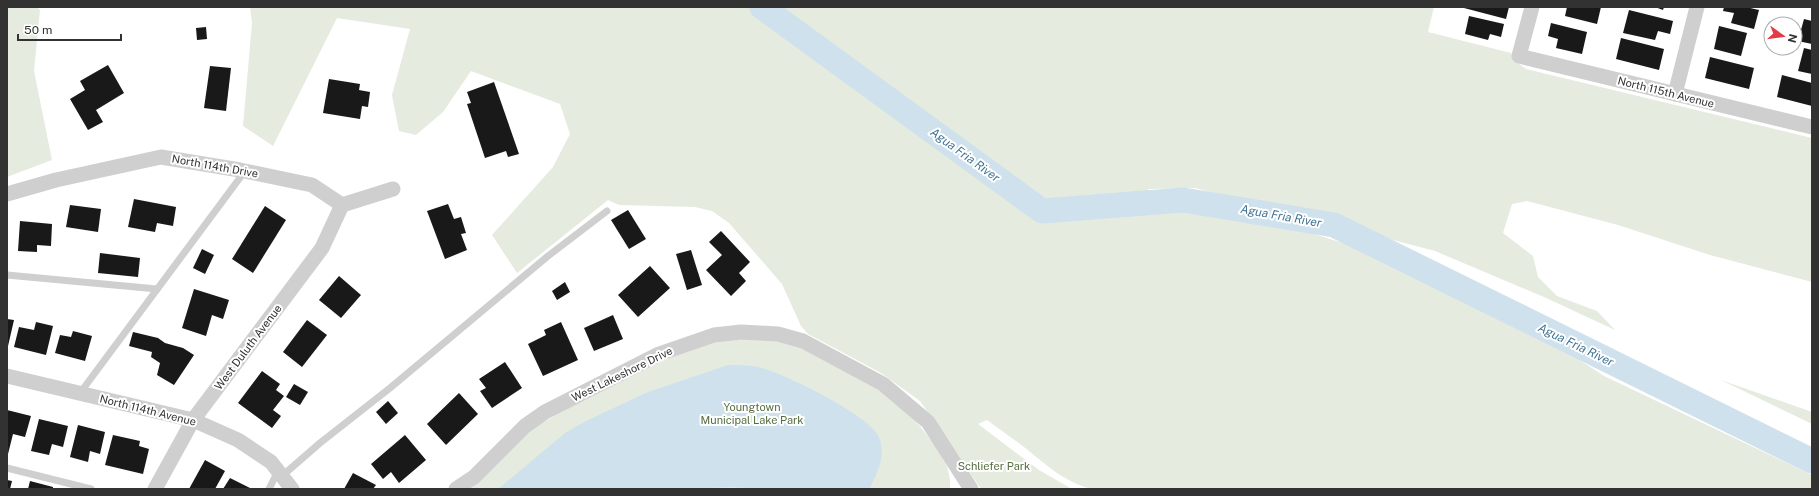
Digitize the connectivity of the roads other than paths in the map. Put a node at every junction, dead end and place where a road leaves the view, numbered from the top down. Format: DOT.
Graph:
graph roads {
  1 [pos="1532,7"];
  2 [pos="1697,7"];
  3 [pos="1675,94"];
  4 [pos="1812,127"];
  5 [pos="245,171"];
  6 [pos="393,189"];
  7 [pos="7,194"];
  8 [pos="342,205"];
  9 [pos="607,211"];
  10 [pos="7,275"];
  11 [pos="158,289"];
  12 [pos="7,376"];
  13 [pos="80,393"];
  14 [pos="194,420"];
  15 [pos="7,468"];
  16 [pos="280,474"];
  17 [pos="91,489"];
  18 [pos="155,489"];
  19 [pos="269,489"];
  20 [pos="292,489"];
  21 [pos="456,489"];
  22 [pos="971,489"];
  1 -- 3 [label="street, North 115th Avenue"];
  2 -- 3 [label="street"];
  3 -- 4 [label="street, North 115th Avenue"];
  5 -- 7 [label="street, North 114th Drive"];
  5 -- 8 [label="street, North 114th Drive"];
  5 -- 11 [label="lane"];
  6 -- 8 [label="street"];
  8 -- 14 [label="street, West Duluth Avenue"];
  9 -- 16 [label="lane"];
  10 -- 11 [label="lane"];
  11 -- 13 [label="lane"];
  12 -- 13 [label="street, North 114th Avenue"];
  13 -- 14 [label="street, North 114th Avenue"];
  14 -- 16 [label="street, North 114th Avenue"];
  14 -- 18 [label="street, West Duluth Avenue"];
  15 -- 17 [label="lane"];
  16 -- 19 [label="lane"];
  16 -- 20 [label="street, North 114th Avenue"];
  21 -- 22 [label="street, West Lakeshore Drive"];
}
